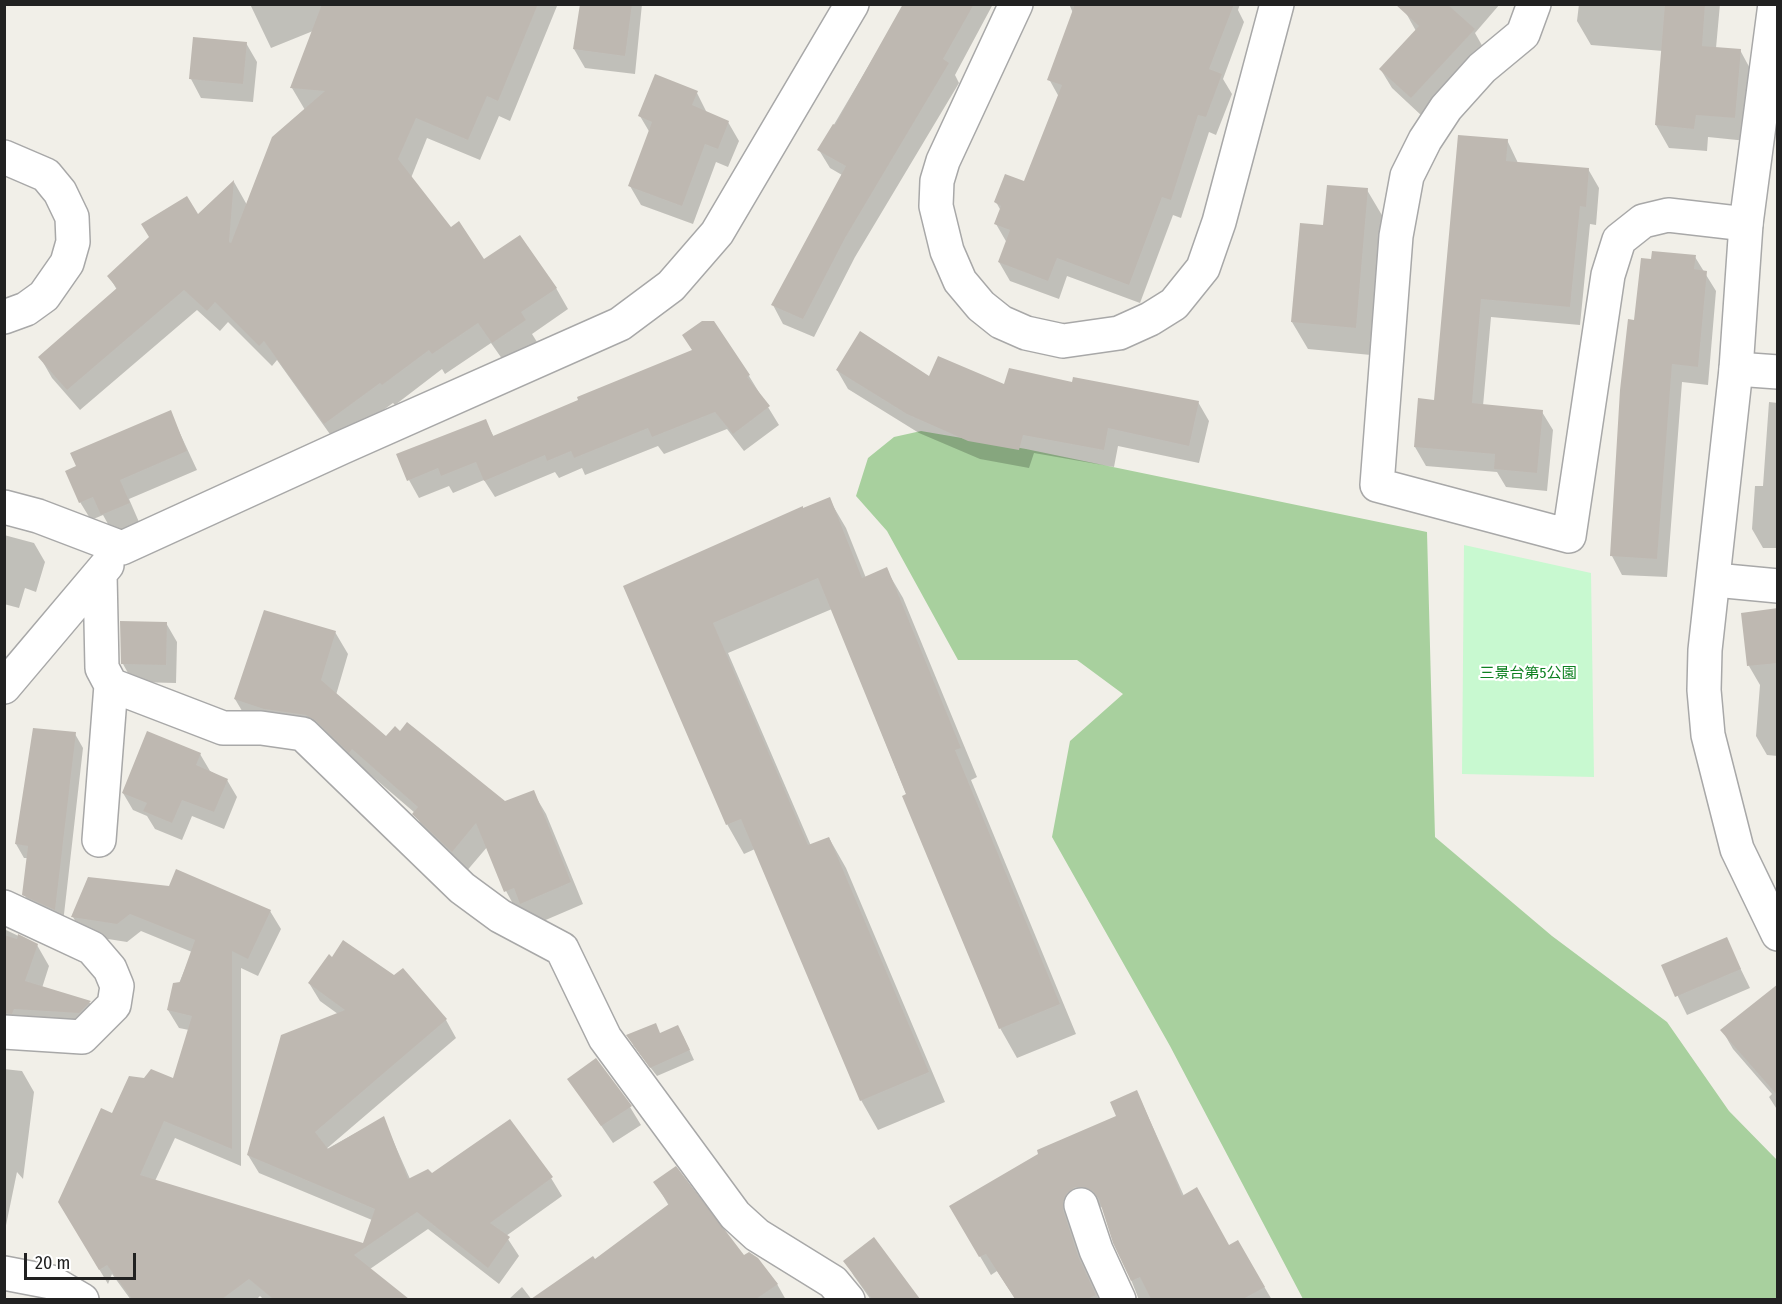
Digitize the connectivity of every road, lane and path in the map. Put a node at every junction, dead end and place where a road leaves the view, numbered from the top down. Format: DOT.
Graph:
graph roads {
  1 [pos="852,4"];
  2 [pos="1016,4"];
  3 [pos="1277,4"];
  4 [pos="1534,4"];
  5 [pos="1774,4"];
  6 [pos="4,157"];
  7 [pos="1746,224"];
  8 [pos="4,317"];
  9 [pos="1736,369"];
  10 [pos="1778,372"];
  11 [pos="4,507"];
  12 [pos="122,548"];
  13 [pos="100,574"];
  14 [pos="1715,580"];
  15 [pos="1778,586"];
  16 [pos="111,685"];
  17 [pos="4,687"];
  18 [pos="99,840"];
  19 [pos="4,907"];
  20 [pos="1778,934"];
  21 [pos="4,1032"];
  22 [pos="1081,1205"];
  23 [pos="4,1273"];
  24 [pos="82,1299"];
  25 [pos="848,1299"];
  26 [pos="1118,1299"];
  1 -- 12 [label="street"];
  2 -- 3 [label="street"];
  4 -- 7 [label="street"];
  5 -- 7 [label="street"];
  6 -- 8 [label="street"];
  7 -- 9 [label="street"];
  9 -- 10 [label="street"];
  9 -- 14 [label="street"];
  11 -- 12 [label="street"];
  12 -- 13 [label="street"];
  13 -- 16 [label="street"];
  13 -- 17 [label="street"];
  14 -- 15 [label="street"];
  14 -- 20 [label="street"];
  16 -- 18 [label="street"];
  16 -- 25 [label="street"];
  19 -- 21 [label="street"];
  22 -- 26 [label="street"];
  23 -- 24 [label="street"];
}
